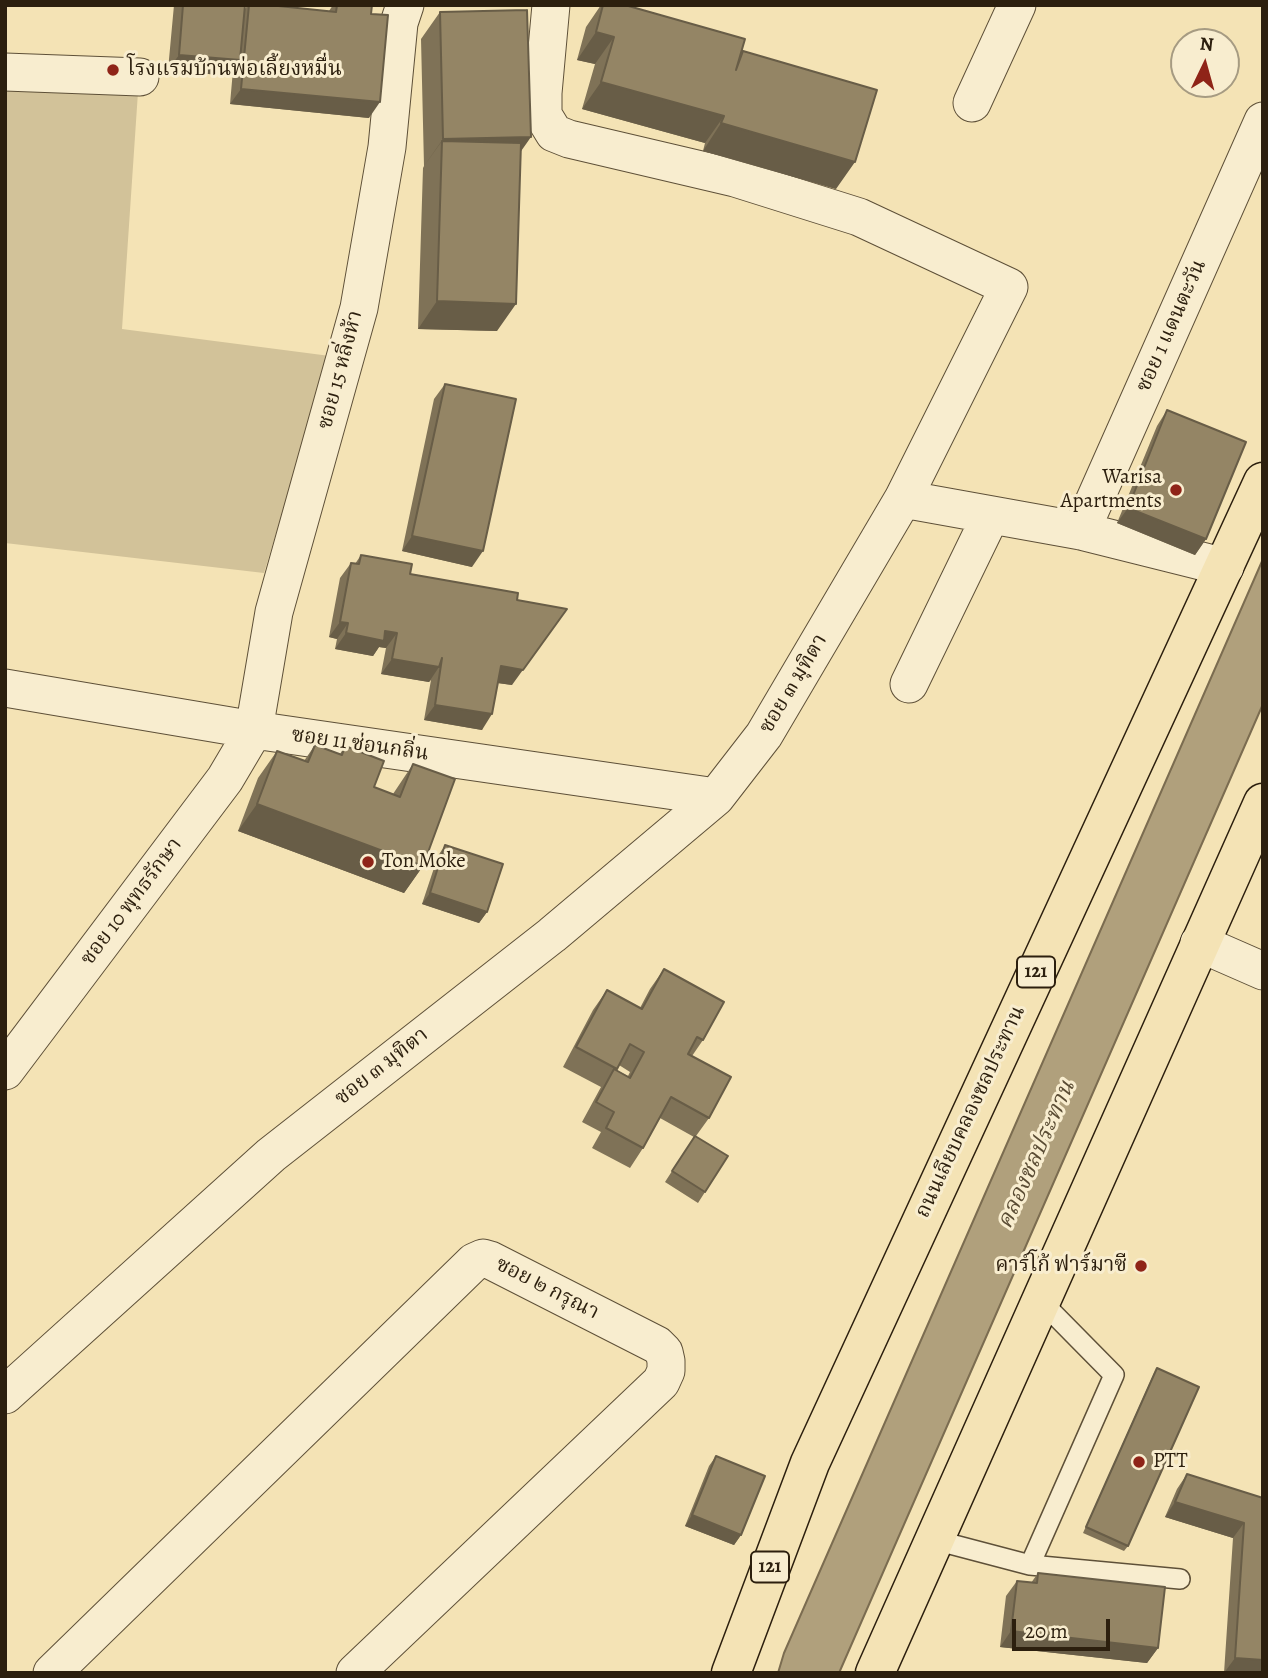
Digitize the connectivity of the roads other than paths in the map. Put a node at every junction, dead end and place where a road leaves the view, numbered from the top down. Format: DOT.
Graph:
graph roads {
  1 [pos="405,5"];
  2 [pos="551,5"];
  3 [pos="1017,5"];
  4 [pos="5,72"];
  5 [pos="139,77"];
  6 [pos="972,103"];
  7 [pos="1263,121"];
  8 [pos="1263,482"];
  9 [pos="903,499"];
  10 [pos="991,514"];
  11 [pos="1081,530"];
  12 [pos="1225,567"];
  13 [pos="909,684"];
  14 [pos="5,688"];
  15 [pos="254,730"];
  16 [pos="716,797"];
  17 [pos="1263,803"];
  18 [pos="1199,943"];
  19 [pos="1263,971"];
  20 [pos="5,1071"];
  21 [pos="1041,1301"];
  22 [pos="5,1395"];
  23 [pos="935,1540"];
  24 [pos="1030,1565"];
  25 [pos="1180,1578"];
  26 [pos="52,1673"];
  27 [pos="355,1673"];
  28 [pos="732,1673"];
  29 [pos="876,1673"];
  1 -- 15 [label="street, ซอย 15 หลิ่งห้า"];
  2 -- 9 [label="street, ซอย ๓ มุทิตา"];
  3 -- 6 [label="street"];
  4 -- 5 [label="street"];
  7 -- 11 [label="street, ซอย 1 แดนตะวัน"];
  8 -- 12 [label="main road, ถนนเลียบคลองชลประทาน / 121"];
  9 -- 10 [label="street"];
  9 -- 16 [label="street, ซอย ๓ มุทิตา"];
  10 -- 11 [label="street"];
  10 -- 13 [label="street"];
  11 -- 12 [label="street"];
  12 -- 28 [label="main road, ถนนเลียบคลองชลประทาน / 121"];
  14 -- 15 [label="street, ซอย 11 ซ่อนกลิ่น"];
  15 -- 16 [label="street, ซอย 11 ซ่อนกลิ่น"];
  15 -- 20 [label="street, ซอย 10 พุทธรักษา"];
  16 -- 22 [label="street, ซอย ๓ มุทิตา"];
  17 -- 18 [label="main road"];
  18 -- 19 [label="street"];
  18 -- 21 [label="main road"];
  21 -- 23 [label="main road"];
  21 -- 24 [label="lane"];
  23 -- 24 [label="lane"];
  23 -- 29 [label="main road"];
  24 -- 25 [label="lane"];
  26 -- 27 [label="street, ซอย ๒ กรุณา"];
}
